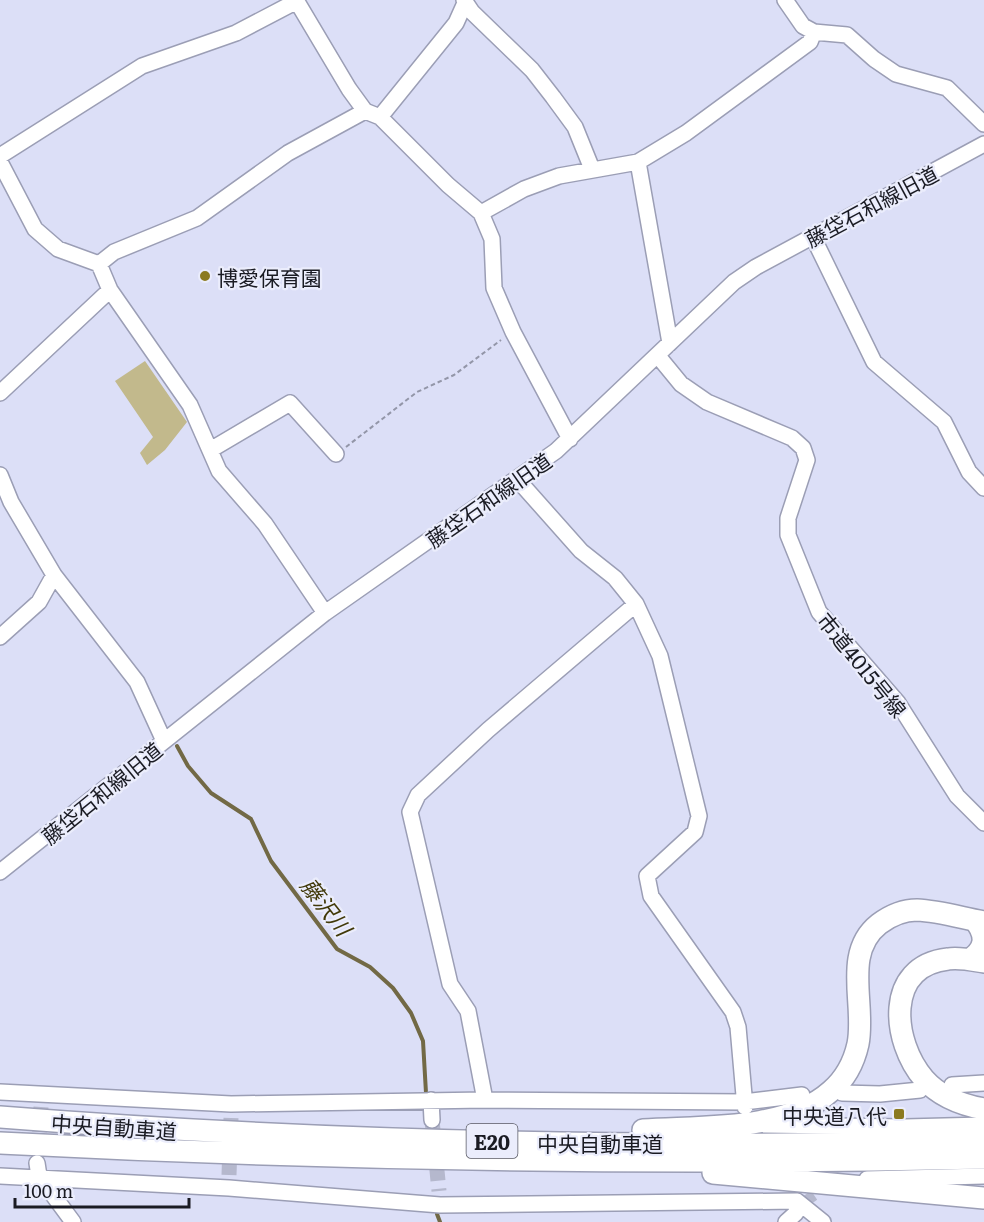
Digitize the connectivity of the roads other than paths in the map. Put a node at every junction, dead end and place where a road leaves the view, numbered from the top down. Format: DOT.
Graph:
graph roads {
  1 [pos="785,0"];
  2 [pos="297,1"];
  3 [pos="465,2"];
  4 [pos="814,32"];
  5 [pos="372,114"];
  6 [pos="984,124"];
  7 [pos="984,144"];
  8 [pos="0,156"];
  9 [pos="0,162"];
  10 [pos="638,162"];
  11 [pos="592,169"];
  12 [pos="481,213"];
  13 [pos="813,237"];
  14 [pos="99,264"];
  15 [pos="110,290"];
  16 [pos="670,343"];
  17 [pos="658,356"];
  18 [pos="0,393"];
  19 [pos="570,439"];
  20 [pos="212,448"];
  21 [pos="336,454"];
  22 [pos="0,475"];
  23 [pos="517,479"];
  24 [pos="984,488"];
  25 [pos="54,575"];
  26 [pos="636,604"];
  27 [pos="325,613"];
  28 [pos="0,637"];
  29 [pos="165,741"];
  30 [pos="984,823"];
  31 [pos="0,872"];
  32 [pos="977,921"];
  33 [pos="974,961"];
  34 [pos="984,1083"];
  35 [pos="952,1085"];
  36 [pos="920,1090"];
  37 [pos="0,1092"];
  38 [pos="842,1094"];
  39 [pos="802,1095"];
  40 [pos="431,1100"];
  41 [pos="485,1100"];
  42 [pos="984,1109"];
  43 [pos="745,1111"];
  44 [pos="0,1117"];
  45 [pos="432,1119"];
  46 [pos="984,1125"];
  47 [pos="984,1141"];
  48 [pos="517,1142"];
  49 [pos="0,1143"];
  50 [pos="984,1158"];
  51 [pos="458,1160"];
  52 [pos="38,1170"];
  53 [pos="0,1176"];
  54 [pos="984,1176"];
  55 [pos="814,1183"];
  56 [pos="984,1198"];
  57 [pos="804,1202"];
  58 [pos="73,1222"];
  59 [pos="786,1222"];
  60 [pos="824,1222"];
  1 -- 4 [label="street"];
  2 -- 5 [label="street"];
  2 -- 8 [label="street"];
  3 -- 5 [label="street"];
  3 -- 11 [label="street"];
  4 -- 6 [label="street"];
  4 -- 10 [label="street"];
  5 -- 12 [label="street"];
  5 -- 14 [label="street"];
  7 -- 13 [label="street, 藤垈石和線旧道"];
  9 -- 14 [label="street"];
  10 -- 11 [label="street"];
  10 -- 16 [label="street"];
  11 -- 12 [label="street"];
  12 -- 19 [label="street"];
  13 -- 16 [label="street, 藤垈石和線旧道"];
  13 -- 24 [label="street"];
  14 -- 15 [label="street"];
  15 -- 18 [label="street"];
  15 -- 20 [label="street"];
  16 -- 17 [label="street, 藤垈石和線旧道"];
  17 -- 19 [label="street, 藤垈石和線旧道"];
  17 -- 30 [label="street, 市道4015号線"];
  19 -- 23 [label="street, 藤垈石和線旧道"];
  20 -- 21 [label="street"];
  20 -- 27 [label="street"];
  22 -- 25 [label="street"];
  23 -- 26 [label="street"];
  23 -- 27 [label="street, 藤垈石和線旧道"];
  25 -- 28 [label="street"];
  25 -- 29 [label="street"];
  26 -- 41 [label="street"];
  26 -- 43 [label="street"];
  27 -- 29 [label="street, 藤垈石和線旧道"];
  29 -- 31 [label="street, 藤垈石和線旧道"];
  32 -- 33 [label="street"];
  32 -- 43 [label="highway"];
  33 -- 42 [label="highway"];
  34 -- 35 [label="street"];
  36 -- 38 [label="street"];
  37 -- 40 [label="street"];
  39 -- 43 [label="street"];
  40 -- 41 [label="street"];
  40 -- 45 [label="street"];
  41 -- 43 [label="street"];
  43 -- 46 [label="street"];
  43 -- 48 [label="highway"];
  44 -- 48 [label="highway, 中央自動車道 / E20"];
  47 -- 48 [label="highway, 中央自動車道 / E20"];
  49 -- 51 [label="highway, 中央自動車道 / E20"];
  50 -- 51 [label="highway, 中央自動車道 / E20"];
  51 -- 55 [label="highway"];
  52 -- 53 [label="street"];
  52 -- 57 [label="street"];
  52 -- 58 [label="street"];
  54 -- 55 [label="street"];
  55 -- 56 [label="highway"];
  57 -- 59 [label="street"];
  57 -- 60 [label="street"];
}
